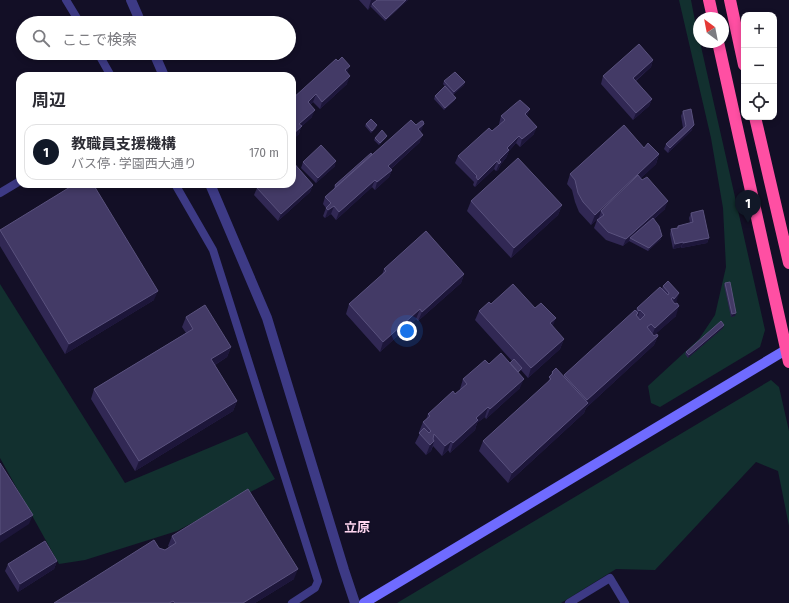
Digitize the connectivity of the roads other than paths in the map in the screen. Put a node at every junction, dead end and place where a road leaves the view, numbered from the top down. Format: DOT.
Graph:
graph roads {
  1 [pos="66,0"];
  2 [pos="131,0"];
  3 [pos="709,0"];
  4 [pos="730,0"];
  5 [pos="712,12"];
  6 [pos="76,16"];
  7 [pos="138,16"];
  8 [pos="719,48"];
  9 [pos="741,51"];
  10 [pos="102,60"];
  11 [pos="157,60"];
  12 [pos="109,72"];
  13 [pos="162,72"];
  14 [pos="756,120"];
  15 [pos="16,183"];
  16 [pos="177,188"];
  17 [pos="212,188"];
  18 [pos="0,193"];
  19 [pos="789,263"];
  20 [pos="788,349"];
  21 [pos="789,362"];
  22 [pos="292,603"];
  23 [pos="355,603"];
  24 [pos="364,603"];
  25 [pos="569,603"];
  26 [pos="625,603"];
  1 -- 6 [label="lane"];
  2 -- 7 [label="street"];
  3 -- 5 [label="highway"];
  4 -- 9 [label="highway"];
  8 -- 20 [label="highway"];
  10 -- 12 [label="lane"];
  11 -- 13 [label="street"];
  14 -- 19 [label="highway"];
  15 -- 18 [label="lane"];
  16 -- 22 [label="lane"];
  17 -- 23 [label="street"];
  20 -- 21 [label="highway"];
  20 -- 24 [label="street"];
  25 -- 26 [label="lane"];
}
